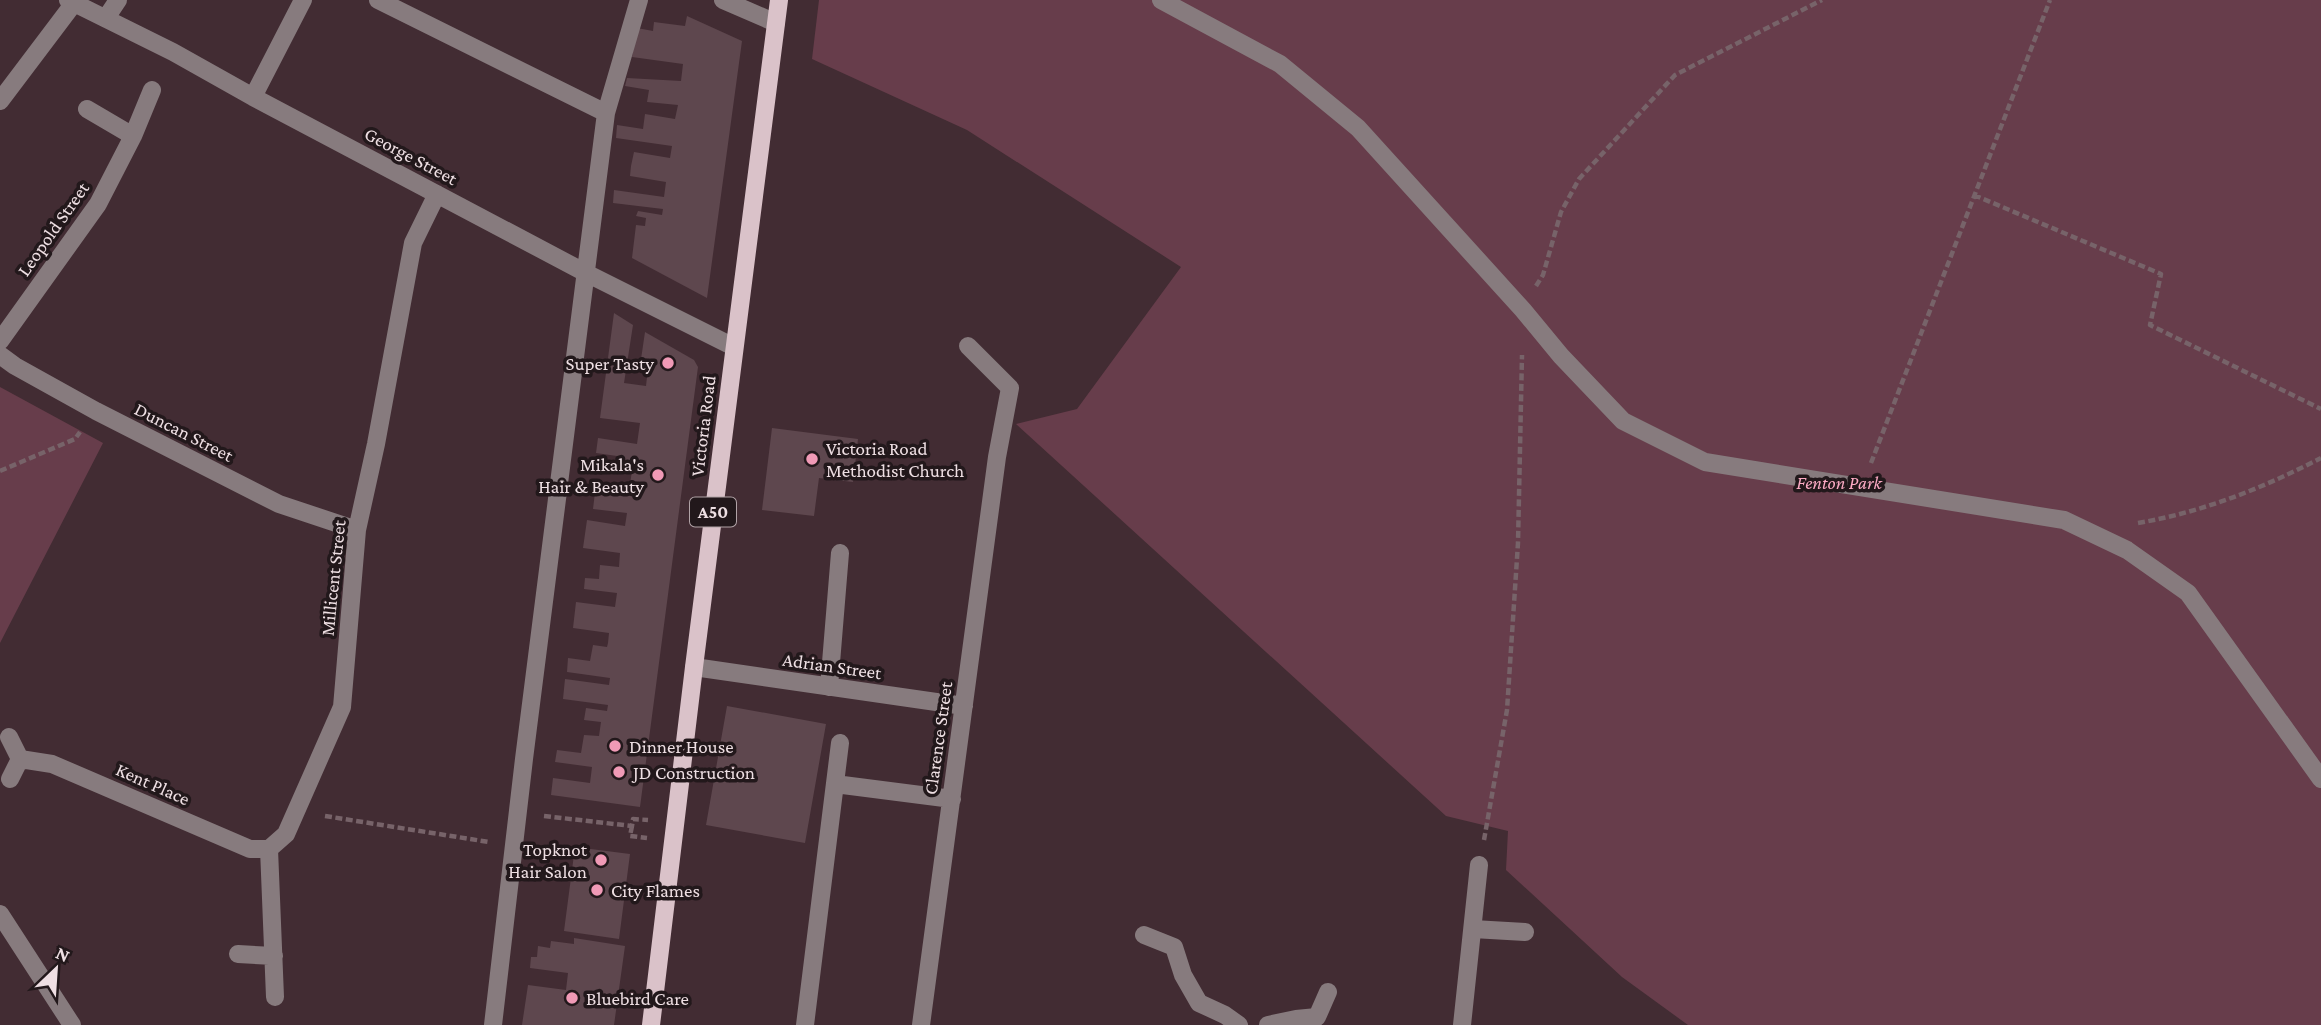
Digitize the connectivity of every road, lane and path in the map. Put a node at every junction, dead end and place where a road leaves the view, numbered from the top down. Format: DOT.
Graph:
graph roads {
  1 [pos="118,0"];
  2 [pos="303,0"];
  3 [pos="378,0"];
  4 [pos="639,0"];
  5 [pos="723,0"];
  6 [pos="779,0"];
  7 [pos="1161,0"];
  8 [pos="1822,0"];
  9 [pos="2050,0"];
  10 [pos="71,2"];
  11 [pos="106,18"];
  12 [pos="776,23"];
  13 [pos="152,90"];
  14 [pos="253,97"];
  15 [pos="0,101"];
  16 [pos="87,109"];
  17 [pos="606,113"];
  18 [pos="133,136"];
  19 [pos="437,194"];
  20 [pos="1974,195"];
  21 [pos="586,273"];
  22 [pos="1523,310"];
  23 [pos="0,341"];
  24 [pos="968,346"];
  25 [pos="734,347"];
  26 [pos="0,355"];
  27 [pos="2321,409"];
  28 [pos="96,411"];
  29 [pos="2321,458"];
  30 [pos="0,471"];
  31 [pos="1863,486"];
  32 [pos="2134,523"];
  33 [pos="357,530"];
  34 [pos="841,553"];
  35 [pos="694,667"];
  36 [pos="829,687"];
  37 [pos="964,706"];
  38 [pos="9,737"];
  39 [pos="840,743"];
  40 [pos="20,759"];
  41 [pos="10,779"];
  42 [pos="2321,779"];
  43 [pos="835,784"];
  44 [pos="951,799"];
  45 [pos="298,812"];
  46 [pos="517,813"];
  47 [pos="676,824"];
  48 [pos="514,846"];
  49 [pos="269,849"];
  50 [pos="1479,865"];
  51 [pos="0,914"];
  52 [pos="1473,929"];
  53 [pos="1525,932"];
  54 [pos="1144,935"];
  55 [pos="238,954"];
  56 [pos="274,956"];
  57 [pos="1328,992"];
  58 [pos="275,997"];
  59 [pos="72,1025"];
  60 [pos="493,1025"];
  61 [pos="651,1025"];
  62 [pos="804,1025"];
  63 [pos="921,1025"];
  64 [pos="1239,1025"];
  65 [pos="1268,1025"];
  66 [pos="1462,1025"];
  1 -- 11 [label="street"];
  2 -- 14 [label="street"];
  3 -- 17 [label="street"];
  4 -- 17 [label="street"];
  5 -- 12 [label="street"];
  6 -- 12 [label="main road, Victoria Road / A50"];
  7 -- 22 [label="street"];
  8 -- 22 [label="path"];
  9 -- 20 [label="path"];
  10 -- 11 [label="street, George Street"];
  10 -- 15 [label="street"];
  11 -- 14 [label="street, George Street"];
  12 -- 25 [label="main road, Victoria Road / A50"];
  13 -- 18 [label="street, Leopold Street"];
  14 -- 19 [label="street, George Street"];
  16 -- 18 [label="street"];
  17 -- 21 [label="street"];
  18 -- 23 [label="street, Leopold Street"];
  19 -- 21 [label="street, George Street"];
  19 -- 33 [label="street, Millicent Street"];
  20 -- 27 [label="path"];
  20 -- 31 [label="path"];
  21 -- 25 [label="street, George Street"];
  21 -- 46 [label="street"];
  22 -- 31 [label="street"];
  22 -- 50 [label="path"];
  24 -- 37 [label="street, Clarence Street"];
  25 -- 35 [label="main road, Victoria Road / A50"];
  26 -- 28 [label="street, Duncan Street"];
  28 -- 30 [label="path"];
  28 -- 33 [label="street, Duncan Street"];
  29 -- 32 [label="path"];
  31 -- 42 [label="street"];
  33 -- 45 [label="street, Millicent Street"];
  34 -- 36 [label="street"];
  35 -- 36 [label="street, Adrian Street"];
  35 -- 47 [label="main road, Victoria Road / A50"];
  36 -- 37 [label="street, Adrian Street"];
  37 -- 44 [label="street, Clarence Street"];
  38 -- 40 [label="street"];
  39 -- 43 [label="street"];
  40 -- 41 [label="street"];
  40 -- 49 [label="street, Kent Place"];
  43 -- 44 [label="street"];
  43 -- 62 [label="street"];
  44 -- 63 [label="street, Clarence Street"];
  45 -- 48 [label="path"];
  45 -- 49 [label="street, Millicent Street"];
  46 -- 47 [label="path"];
  46 -- 48 [label="street"];
  47 -- 61 [label="main road, Victoria Road / A50"];
  48 -- 60 [label="street"];
  49 -- 56 [label="street"];
  50 -- 52 [label="street"];
  51 -- 59 [label="street"];
  52 -- 53 [label="street"];
  52 -- 66 [label="street"];
  54 -- 64 [label="street"];
  55 -- 56 [label="street"];
  56 -- 58 [label="street"];
  57 -- 65 [label="street"];
}
